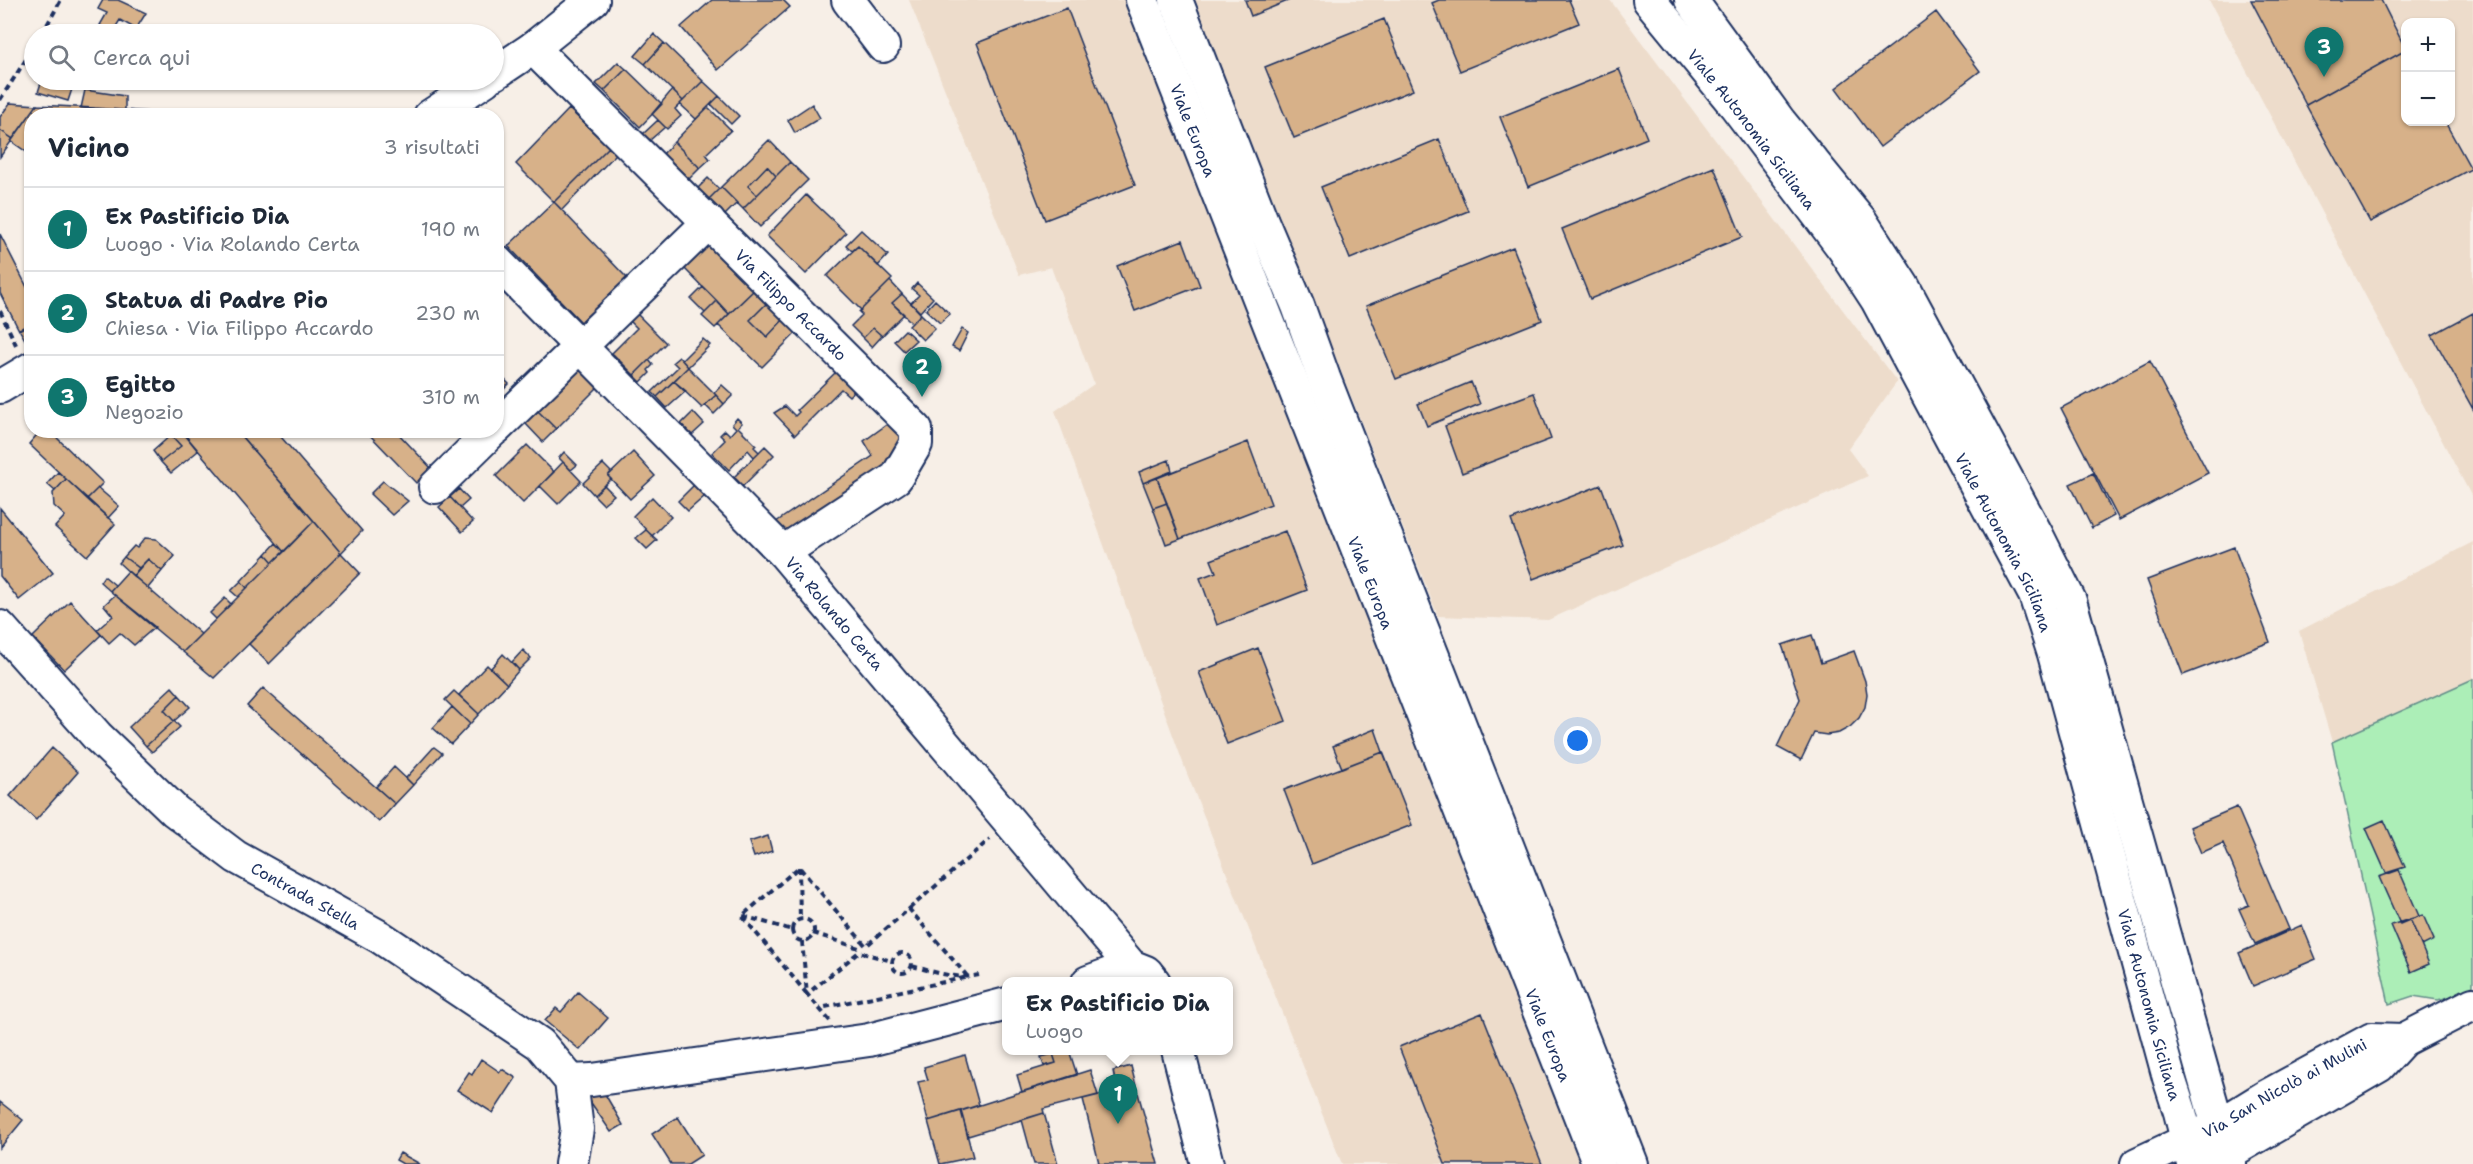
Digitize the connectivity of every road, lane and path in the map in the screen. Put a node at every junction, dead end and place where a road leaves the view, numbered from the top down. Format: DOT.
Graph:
graph roads {
  1 [pos="61,0"];
  2 [pos="593,0"];
  3 [pos="848,0"];
  4 [pos="1142,0"];
  5 [pos="1176,0"];
  6 [pos="1691,0"];
  7 [pos="1653,2"];
  8 [pos="48,24"];
  9 [pos="883,46"];
  10 [pos="533,48"];
  11 [pos="24,63"];
  12 [pos="504,67"];
  13 [pos="470,90"];
  14 [pos="0,100"];
  15 [pos="442,108"];
  16 [pos="1262,221"];
  17 [pos="709,222"];
  18 [pos="1233,231"];
  19 [pos="504,269"];
  20 [pos="0,311"];
  21 [pos="581,346"];
  22 [pos="24,357"];
  23 [pos="24,373"];
  24 [pos="0,387"];
  25 [pos="504,420"];
  26 [pos="486,438"];
  27 [pos="435,487"];
  28 [pos="2009,515"];
  29 [pos="783,552"];
  30 [pos="0,627"];
  31 [pos="1483,784"];
  32 [pos="1454,794"];
  33 [pos="1010,821"];
  34 [pos="799,867"];
  35 [pos="909,909"];
  36 [pos="742,916"];
  37 [pos="800,920"];
  38 [pos="792,930"];
  39 [pos="813,933"];
  40 [pos="802,941"];
  41 [pos="862,949"];
  42 [pos="892,961"];
  43 [pos="912,966"];
  44 [pos="1143,974"];
  45 [pos="979,975"];
  46 [pos="968,977"];
  47 [pos="1119,977"];
  48 [pos="807,994"];
  49 [pos="2473,1004"];
  50 [pos="1002,1005"];
  51 [pos="820,1008"];
  52 [pos="843,1044"];
  53 [pos="1179,1055"];
  54 [pos="571,1081"];
  55 [pos="2211,1152"];
  56 [pos="572,1164"];
  57 [pos="1207,1164"];
  58 [pos="1599,1164"];
  59 [pos="1632,1164"];
  60 [pos="2137,1164"];
  1 -- 8 [label="path"];
  2 -- 10 [label="street"];
  3 -- 9 [label="street"];
  4 -- 18 [label="street, Viale Europa"];
  5 -- 16 [label="street, Viale Europa"];
  6 -- 28 [label="street, Viale Autonomia Siciliana"];
  7 -- 28 [label="street, Viale Autonomia Siciliana"];
  10 -- 12 [label="street"];
  10 -- 17 [label="street, Via Filippo Accardo"];
  11 -- 14 [label="path"];
  13 -- 15 [label="street"];
  16 -- 18 [label="street"];
  16 -- 31 [label="street, Viale Europa"];
  17 -- 21 [label="street"];
  17 -- 29 [label="street, Via Filippo Accardo"];
  18 -- 32 [label="street, Viale Europa"];
  19 -- 21 [label="street, Via Rolando Certa"];
  20 -- 22 [label="path"];
  21 -- 25 [label="street"];
  21 -- 29 [label="street, Via Rolando Certa"];
  23 -- 24 [label="street"];
  26 -- 27 [label="street"];
  28 -- 55 [label="street, Viale Autonomia Siciliana"];
  29 -- 33 [label="street, Via Rolando Certa"];
  30 -- 54 [label="street, Contrada Stella"];
  31 -- 32 [label="street"];
  31 -- 59 [label="street, Viale Europa"];
  32 -- 58 [label="street, Viale Europa"];
  33 -- 35 [label="path"];
  33 -- 44 [label="street, Via Rolando Certa"];
  34 -- 36 [label="path"];
  34 -- 37 [label="path"];
  34 -- 41 [label="path"];
  35 -- 41 [label="path"];
  35 -- 46 [label="path"];
  36 -- 38 [label="path"];
  36 -- 48 [label="path"];
  37 -- 38 [label="path"];
  37 -- 39 [label="path"];
  38 -- 40 [label="path"];
  39 -- 40 [label="path"];
  39 -- 41 [label="path"];
  40 -- 48 [label="path"];
  41 -- 42 [label="path"];
  41 -- 48 [label="path"];
  42 -- 43 [label="path"];
  42 -- 43 [label="path"];
  43 -- 46 [label="path"];
  44 -- 47 [label="street"];
  45 -- 46 [label="path"];
  46 -- 51 [label="path"];
  48 -- 51 [label="path"];
  49 -- 55 [label="street, Via San Nicolò ai Mulini"];
  50 -- 52 [label="street"];
  51 -- 52 [label="path"];
  52 -- 54 [label="street"];
  53 -- 57 [label="street"];
  54 -- 56 [label="street"];
  55 -- 60 [label="street, Via San Nicolò ai Mulini"];
}
